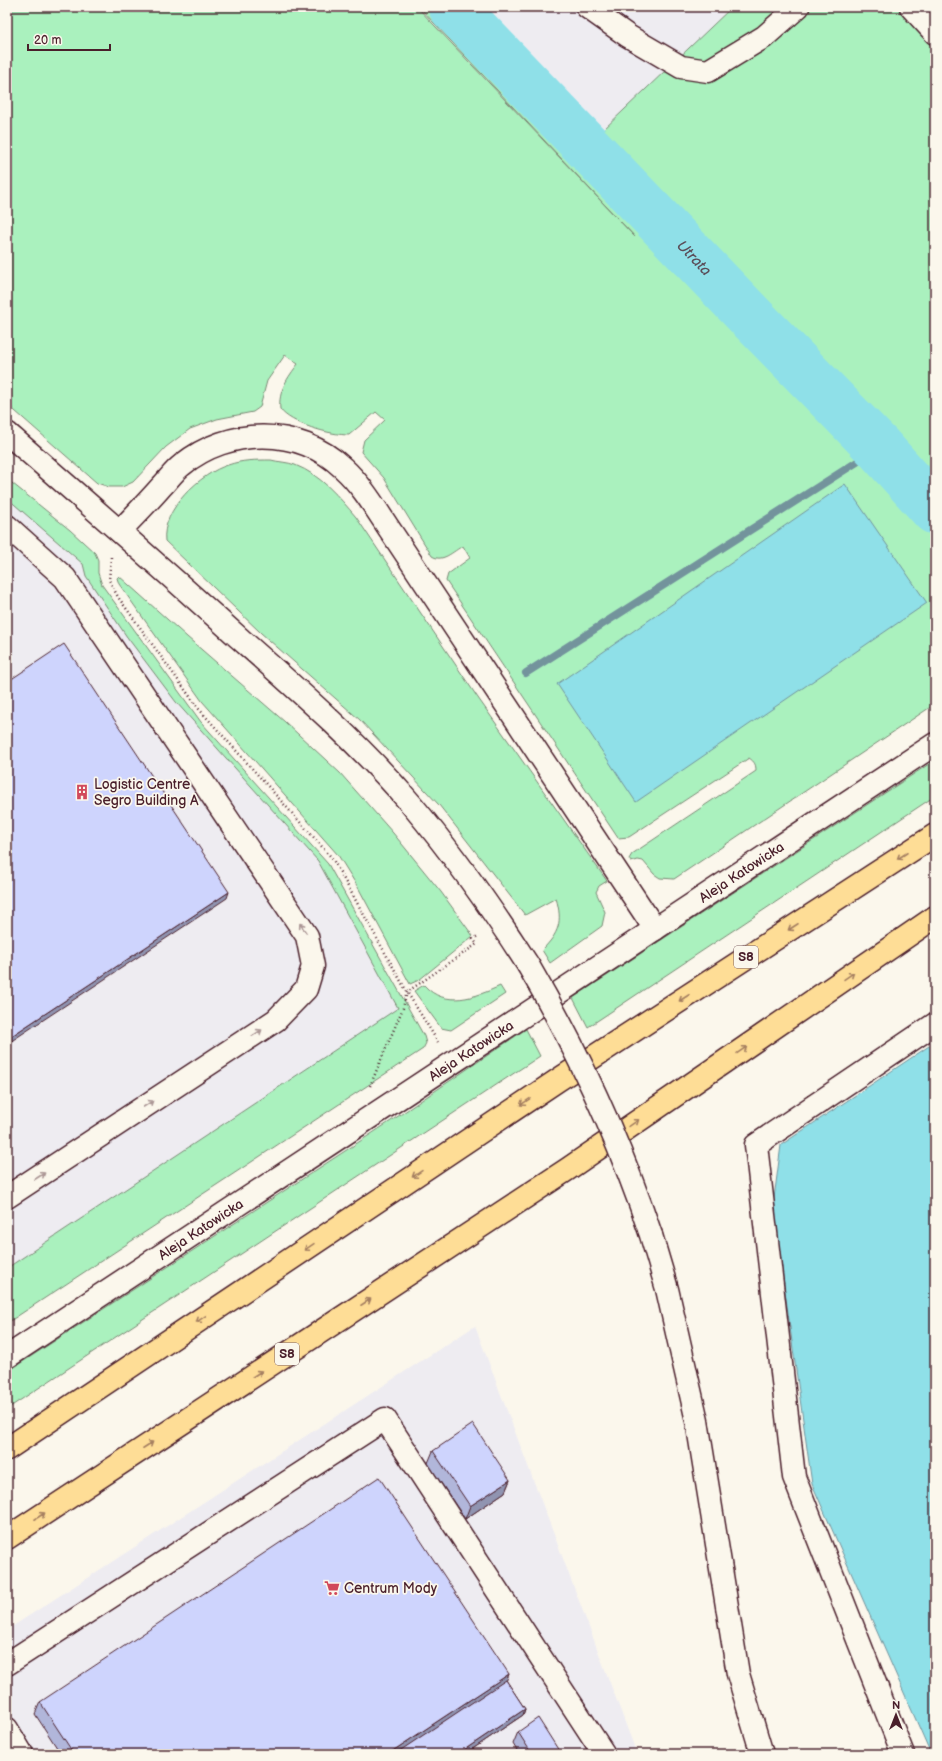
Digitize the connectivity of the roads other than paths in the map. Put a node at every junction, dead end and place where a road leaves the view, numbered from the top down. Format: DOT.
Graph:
graph roads {
  1 [pos="587,7"];
  2 [pos="798,7"];
  3 [pos="911,7"];
  4 [pos="935,33"];
  5 [pos="7,433"];
  6 [pos="7,526"];
  7 [pos="120,531"];
  8 [pos="935,744"];
  9 [pos="935,835"];
  10 [pos="935,917"];
  11 [pos="655,929"];
  12 [pos="935,1024"];
  13 [pos="7,1197"];
  14 [pos="7,1357"];
  15 [pos="7,1449"];
  16 [pos="7,1538"];
  17 [pos="7,1664"];
  18 [pos="7,1729"];
  19 [pos="22,1754"];
  20 [pos="604,1754"];
  21 [pos="762,1754"];
  22 [pos="903,1754"];
  1 -- 2 [label="street"];
  3 -- 4 [label="street"];
  5 -- 7 [label="street"];
  13 -- 6 [label="street, one-way"];
  7 -- 11 [label="street"];
  7 -- 21 [label="street, bridge"];
  8 -- 11 [label="street, Aleja Katowicka"];
  9 -- 15 [label="highway, S8, one-way"];
  16 -- 10 [label="highway, S8, one-way"];
  11 -- 14 [label="street, Aleja Katowicka"];
  12 -- 22 [label="street"];
  17 -- 20 [label="street"];
  18 -- 19 [label="street"];
}
